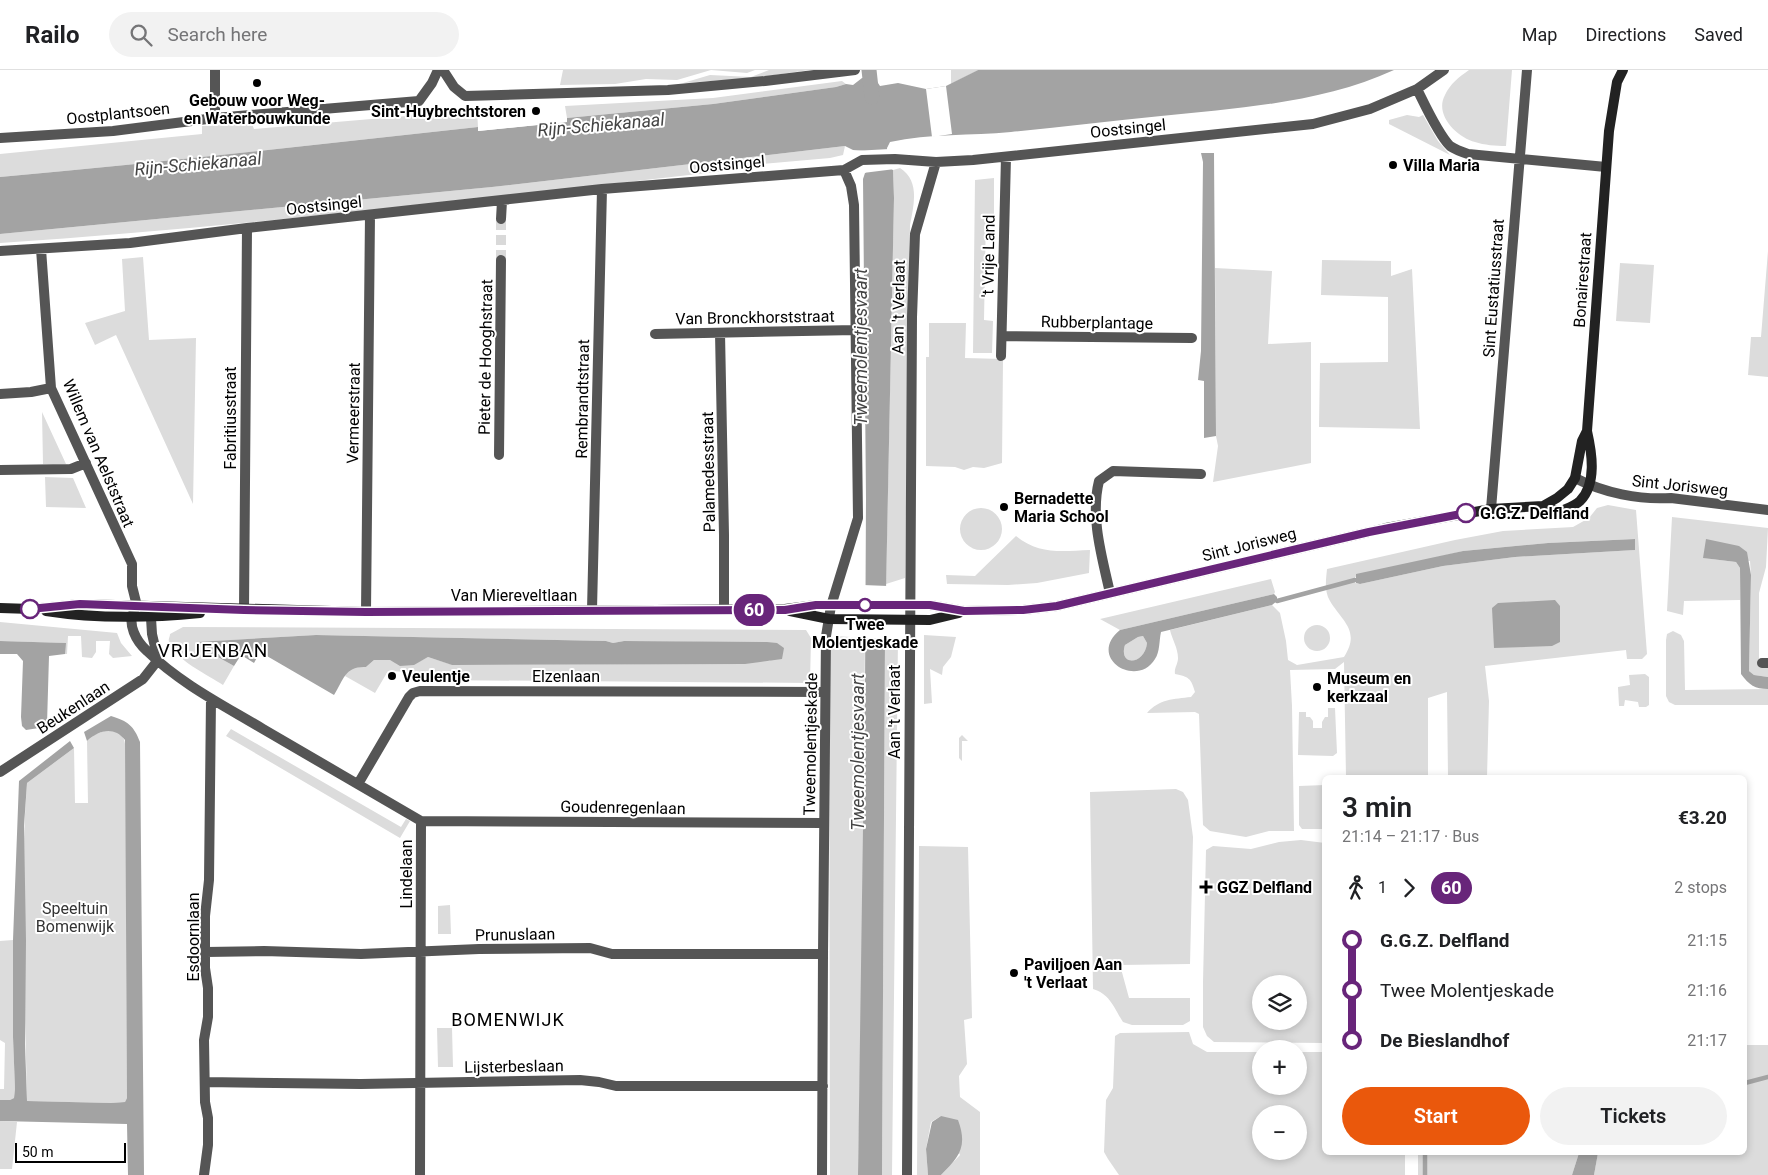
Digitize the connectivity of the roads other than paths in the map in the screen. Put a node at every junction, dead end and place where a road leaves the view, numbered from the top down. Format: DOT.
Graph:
graph roads {
  1 [pos="216,70"];
  2 [pos="438,70"];
  3 [pos="443,70"];
  4 [pos="855,70"];
  5 [pos="1444,70"];
  6 [pos="1527,70"];
  7 [pos="1623,70"];
  8 [pos="1417,89"];
  9 [pos="215,118"];
  10 [pos="0,138"];
  11 [pos="1006,157"];
  12 [pos="1518,158"];
  13 [pos="936,162"];
  14 [pos="1606,167"];
  15 [pos="844,170"];
  16 [pos="602,189"];
  17 [pos="502,201"];
  18 [pos="370,215"];
  19 [pos="501,219"];
  20 [pos="247,228"];
  21 [pos="41,249"];
  22 [pos="0,252"];
  23 [pos="501,260"];
  24 [pos="856,330"];
  25 [pos="720,333"];
  26 [pos="654,334"];
  27 [pos="1002,336"];
  28 [pos="1192,338"];
  29 [pos="1001,356"];
  30 [pos="51,388"];
  31 [pos="0,394"];
  32 [pos="1587,431"];
  33 [pos="499,455"];
  34 [pos="86,464"];
  35 [pos="0,470"];
  36 [pos="1201,474"];
  37 [pos="1575,478"];
  38 [pos="1590,486"];
  39 [pos="1543,506"];
  40 [pos="1492,509"];
  41 [pos="1768,510"];
  42 [pos="1110,593"];
  43 [pos="137,606"];
  44 [pos="831,606"];
  45 [pos="895,606"];
  46 [pos="910,606"];
  47 [pos="0,608"];
  48 [pos="30,609"];
  49 [pos="244,610"];
  50 [pos="592,610"];
  51 [pos="724,610"];
  52 [pos="785,610"];
  53 [pos="964,611"];
  54 [pos="366,612"];
  55 [pos="131,617"];
  56 [pos="151,618"];
  57 [pos="829,619"];
  58 [pos="894,619"];
  59 [pos="909,620"];
  60 [pos="158,660"];
  61 [pos="825,692"];
  62 [pos="211,699"];
  63 [pos="0,772"];
  64 [pos="358,784"];
  65 [pos="421,821"];
  66 [pos="824,823"];
  67 [pos="206,952"];
  68 [pos="421,952"];
  69 [pos="822,954"];
  70 [pos="205,1082"];
  71 [pos="421,1082"];
  72 [pos="823,1086"];
  73 [pos="204,1175"];
  74 [pos="420,1175"];
  75 [pos="822,1175"];
  76 [pos="907,1175"];
  1 -- 9 [label="street"];
  2 -- 9 [label="street, Oostplantsoen"];
  3 -- 4 [label="street"];
  5 -- 8 [label="street, Oostsingel"];
  6 -- 12 [label="street, Sint Eustatiusstraat"];
  7 -- 14 [label="main road, Bonairestraat"];
  8 -- 11 [label="street, Oostsingel"];
  8 -- 12 [label="street"];
  9 -- 10 [label="street, Oostplantsoen"];
  11 -- 13 [label="street, Oostsingel"];
  11 -- 27 [label="street, 't Vrije Land"];
  12 -- 14 [label="street"];
  12 -- 40 [label="street, Sint Eustatiusstraat"];
  13 -- 15 [label="street, Oostsingel"];
  13 -- 46 [label="street, Aan 't Verlaat"];
  14 -- 32 [label="main road, Bonairestraat"];
  15 -- 16 [label="street, Oostsingel"];
  15 -- 24 [label="street, Tweemolentjeskade"];
  16 -- 17 [label="street, Oostsingel"];
  16 -- 50 [label="street, Rembrandtstraat"];
  17 -- 18 [label="street, Oostsingel"];
  17 -- 19 [label="street"];
  18 -- 20 [label="street, Oostsingel"];
  18 -- 54 [label="street, Vermeerstraat"];
  20 -- 21 [label="street, Oostsingel"];
  20 -- 49 [label="street, Fabritiusstraat"];
  21 -- 22 [label="street, Oostsingel"];
  21 -- 30 [label="street, Willem van Aelststraat"];
  23 -- 33 [label="street, Pieter de Hooghstraat"];
  24 -- 25 [label="street, Van Bronckhorststraat"];
  24 -- 44 [label="street, Tweemolentjeskade"];
  25 -- 26 [label="street, Van Bronckhorststraat"];
  25 -- 51 [label="street, Palamedesstraat"];
  27 -- 28 [label="street, Rubberplantage"];
  27 -- 29 [label="street, 't Vrije Land"];
  30 -- 31 [label="street"];
  30 -- 34 [label="street, Willem van Aelststraat"];
  32 -- 37 [label="main road, Bonairestraat"];
  32 -- 38 [label="main road, Bonairestraat"];
  34 -- 35 [label="street"];
  34 -- 43 [label="street, Willem van Aelststraat"];
  36 -- 42 [label="street"];
  37 -- 38 [label="street, Sint Jorisweg"];
  37 -- 39 [label="main road, Sint Jorisweg"];
  38 -- 39 [label="main road, Sint Jorisweg"];
  38 -- 41 [label="street, Sint Jorisweg"];
  39 -- 40 [label="main road, Sint Jorisweg"];
  40 -- 42 [label="main road, Sint Jorisweg"];
  42 -- 53 [label="main road, Sint Jorisweg"];
  43 -- 48 [label="main road, Van Miereveltlaan"];
  43 -- 49 [label="main road, Van Miereveltlaan"];
  43 -- 55 [label="street"];
  43 -- 56 [label="street"];
  44 -- 45 [label="main road, Van Miereveltlaan"];
  44 -- 52 [label="main road, Van Miereveltlaan"];
  44 -- 57 [label="street, Tweemolentjeskade"];
  45 -- 46 [label="main road, Sint Jorisweg"];
  46 -- 53 [label="main road, Sint Jorisweg"];
  46 -- 59 [label="street, Aan 't Verlaat"];
  47 -- 48 [label="main road, Van Miereveltlaan"];
  48 -- 55 [label="main road, Van Miereveltlaan"];
  49 -- 54 [label="main road, Van Miereveltlaan"];
  49 -- 56 [label="main road, Van Miereveltlaan"];
  50 -- 51 [label="main road, Van Miereveltlaan"];
  50 -- 54 [label="main road, Van Miereveltlaan"];
  51 -- 52 [label="main road, Van Miereveltlaan"];
  52 -- 57 [label="main road, Van Miereveltlaan"];
  53 -- 59 [label="main road, Sint Jorisweg"];
  55 -- 56 [label="main road, Van Miereveltlaan"];
  55 -- 60 [label="street, Lindelaan"];
  56 -- 60 [label="street"];
  57 -- 58 [label="main road, Van Miereveltlaan"];
  57 -- 61 [label="street, Tweemolentjeskade"];
  58 -- 59 [label="main road, Sint Jorisweg"];
  59 -- 76 [label="street, Aan 't Verlaat"];
  60 -- 62 [label="street, Lindelaan"];
  60 -- 63 [label="street, Beukenlaan"];
  61 -- 64 [label="street, Elzenlaan"];
  61 -- 66 [label="street, Tweemolentjeskade"];
  62 -- 64 [label="street, Lindelaan"];
  62 -- 67 [label="street, Esdoornlaan"];
  64 -- 65 [label="street, Lindelaan"];
  65 -- 66 [label="street, Goudenregenlaan"];
  65 -- 68 [label="street, Lindelaan"];
  66 -- 69 [label="street, Tweemolentjeskade"];
  67 -- 68 [label="street, Prunuslaan"];
  67 -- 70 [label="street, Esdoornlaan"];
  68 -- 69 [label="street, Prunuslaan"];
  68 -- 71 [label="street, Lindelaan"];
  69 -- 72 [label="street, Tweemolentjeskade"];
  70 -- 71 [label="street, Lijsterbeslaan"];
  70 -- 73 [label="street, Esdoornlaan"];
  71 -- 72 [label="street, Lijsterbeslaan"];
  71 -- 74 [label="street, Lindelaan"];
  72 -- 75 [label="street, Tweemolentjeskade"];
}
